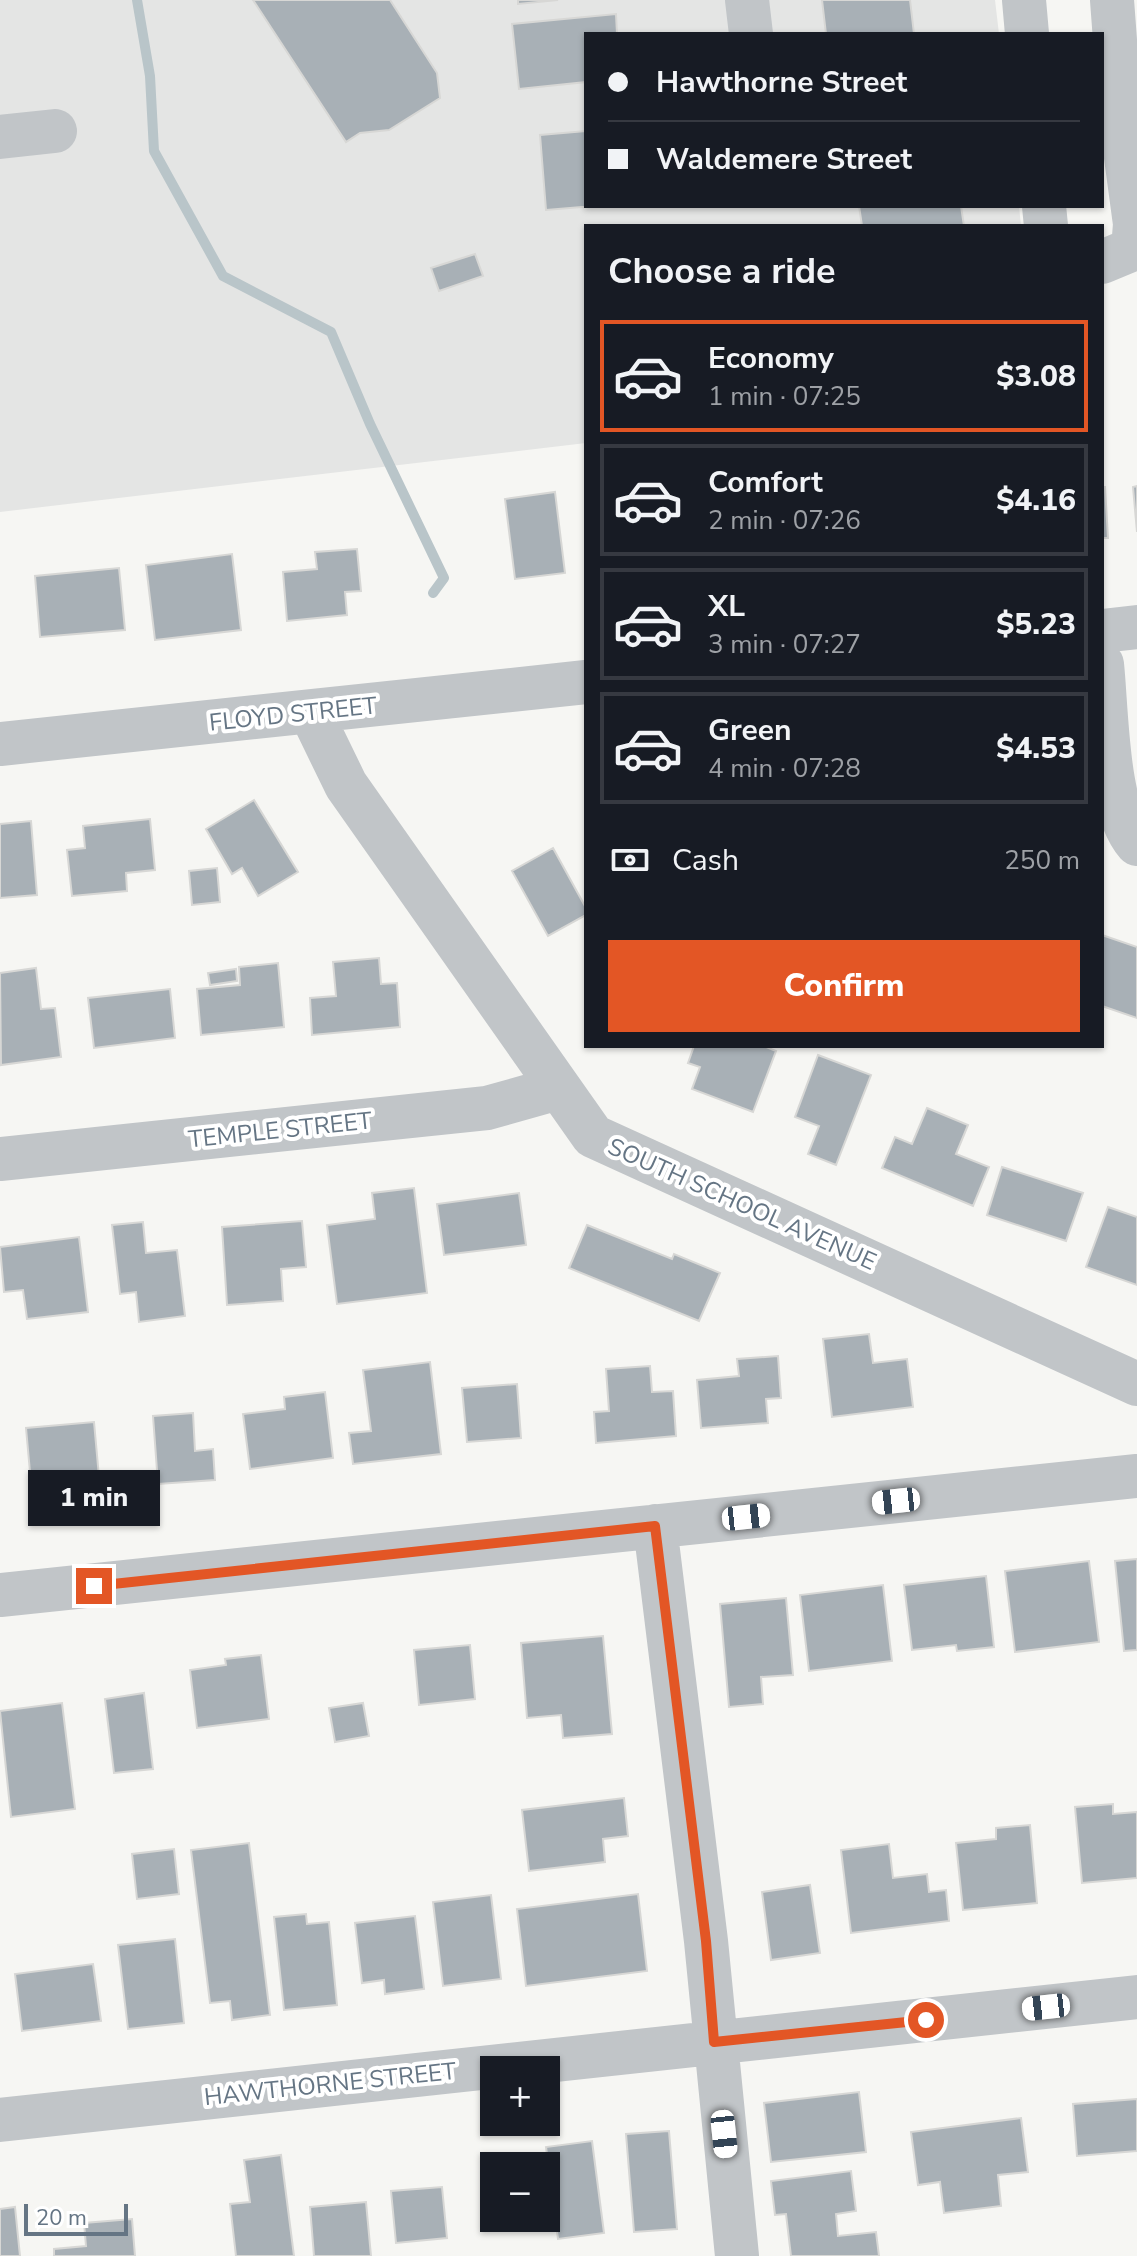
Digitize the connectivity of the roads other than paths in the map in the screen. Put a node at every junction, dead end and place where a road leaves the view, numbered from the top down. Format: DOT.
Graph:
graph roads {
  1 [pos="747,0"];
  2 [pos="1024,0"];
  3 [pos="1112,0"];
  4 [pos="751,32"];
  5 [pos="1027,32"];
  6 [pos="55,131"];
  7 [pos="0,137"];
  8 [pos="1104,261"];
  9 [pos="1137,627"];
  10 [pos="1104,631"];
  11 [pos="584,682"];
  12 [pos="1104,683"];
  13 [pos="311,713"];
  14 [pos="0,744"];
  15 [pos="1137,844"];
  16 [pos="558,1088"];
  17 [pos="0,1159"];
  18 [pos="1137,1384"];
  19 [pos="1137,1476"];
  20 [pos="655,1526"];
  21 [pos="0,1595"];
  22 [pos="1137,1997"];
  23 [pos="714,2042"];
  24 [pos="0,2120"];
  25 [pos="737,2256"];
  1 -- 4 [label="street"];
  2 -- 5 [label="street"];
  3 -- 8 [label="street"];
  6 -- 7 [label="street"];
  9 -- 10 [label="street"];
  11 -- 13 [label="street, FLOYD STREET"];
  12 -- 15 [label="street"];
  13 -- 14 [label="street, FLOYD STREET"];
  13 -- 16 [label="street, SOUTH SCHOOL AVENUE"];
  16 -- 17 [label="street, TEMPLE STREET"];
  16 -- 18 [label="street, SOUTH SCHOOL AVENUE"];
  19 -- 20 [label="street"];
  20 -- 21 [label="street"];
  20 -- 23 [label="street"];
  22 -- 23 [label="street, HAWTHORNE STREET"];
  23 -- 24 [label="street, HAWTHORNE STREET"];
  23 -- 25 [label="street"];
}
